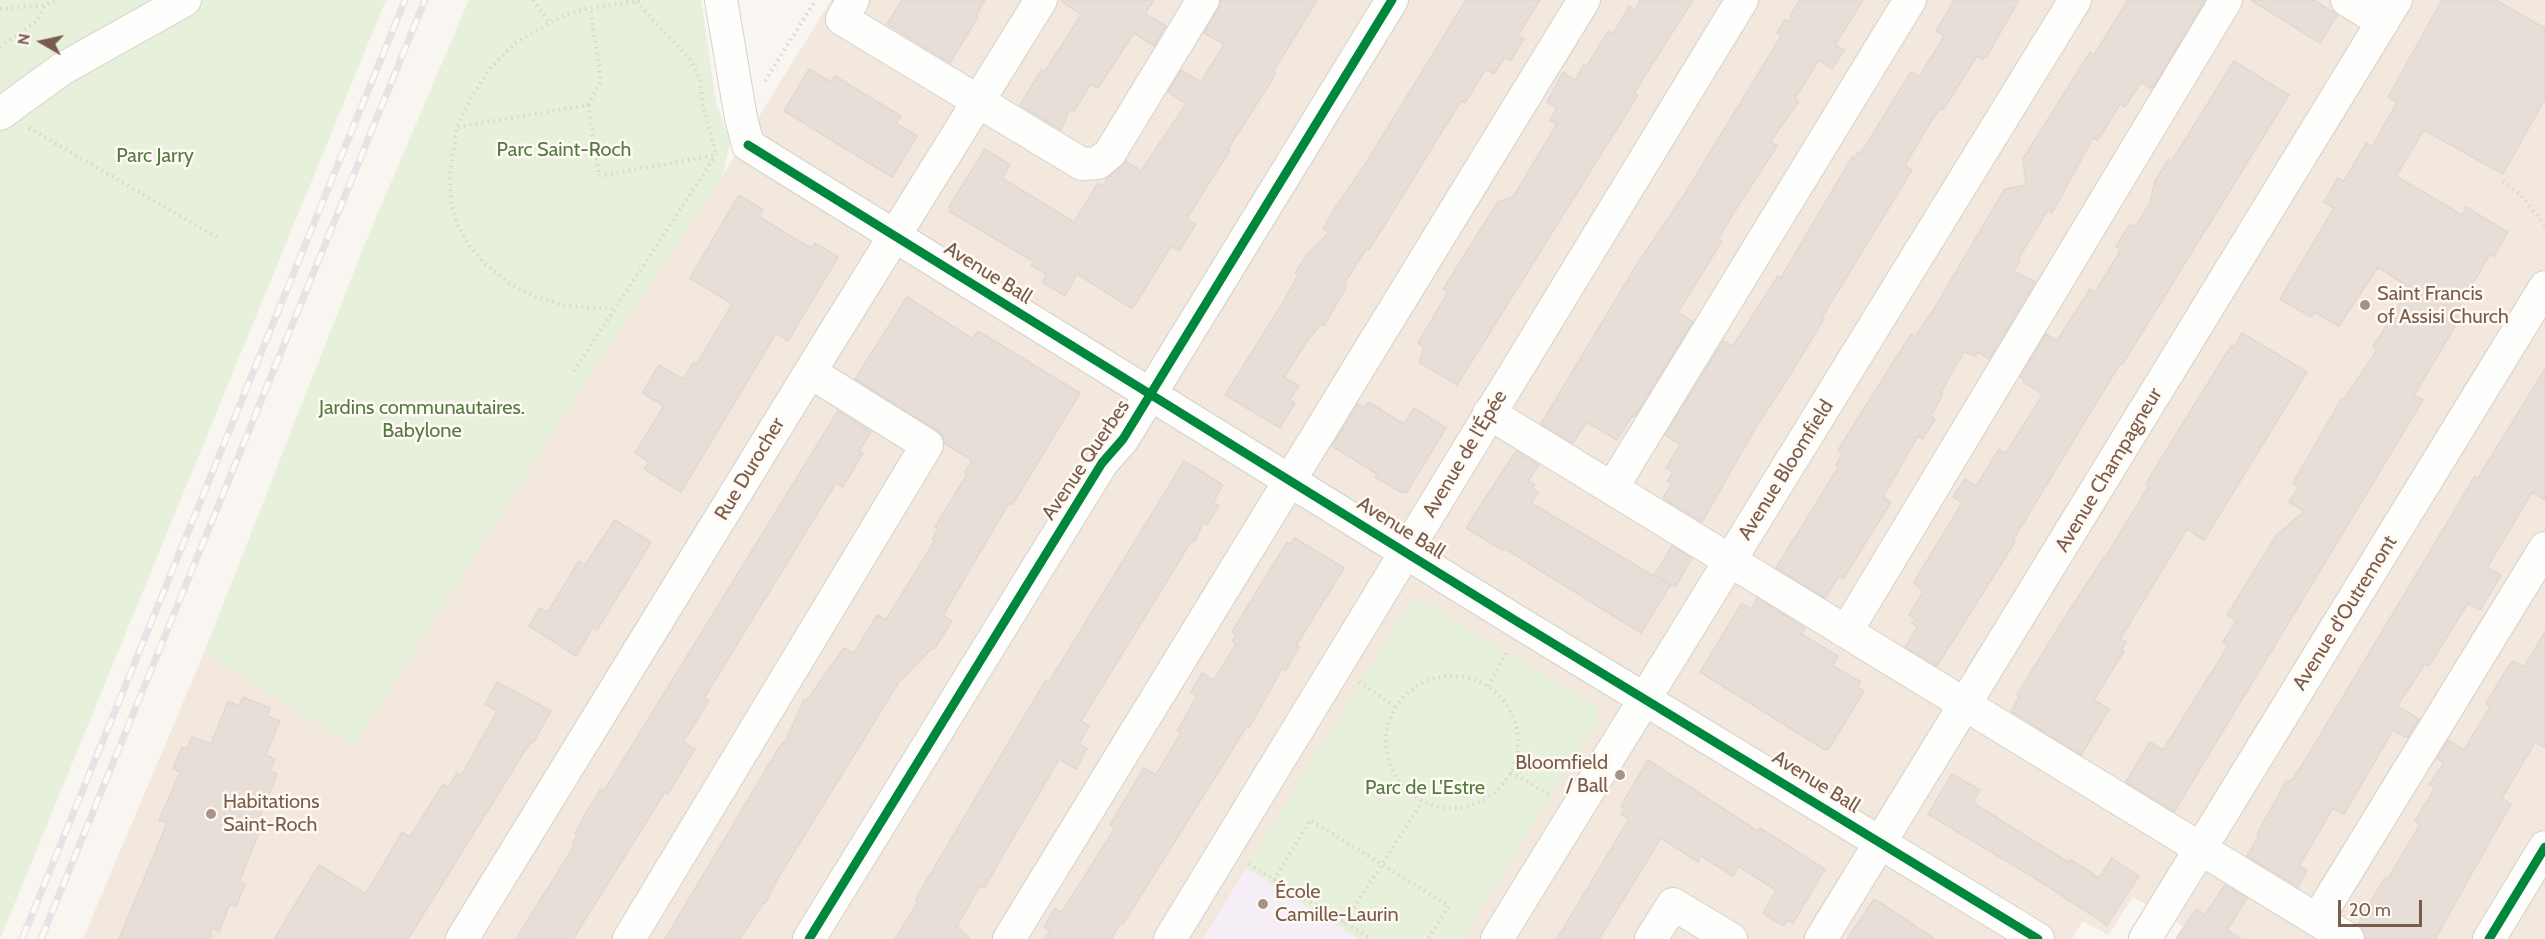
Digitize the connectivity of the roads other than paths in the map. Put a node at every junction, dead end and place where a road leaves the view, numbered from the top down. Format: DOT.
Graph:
graph roads {
  1 [pos="185,0"];
  2 [pos="721,0"];
  3 [pos="853,0"];
  4 [pos="1041,0"];
  5 [pos="1203,0"];
  6 [pos="1392,0"];
  7 [pos="1584,0"];
  8 [pos="1742,0"];
  9 [pos="1910,0"];
  10 [pos="2075,0"];
  11 [pos="2226,0"];
  12 [pos="2347,0"];
  13 [pos="2390,11"];
  14 [pos="979,102"];
  15 [pos="1,113"];
  16 [pos="894,236"];
  17 [pos="2545,288"];
  18 [pos="810,372"];
  19 [pos="1150,395"];
  20 [pos="1489,413"];
  21 [pos="1290,480"];
  22 [pos="1612,488"];
  23 [pos="2545,548"];
  24 [pos="1406,552"];
  25 [pos="1730,561"];
  26 [pos="1846,632"];
  27 [pos="1646,699"];
  28 [pos="1966,705"];
  29 [pos="1880,843"];
  30 [pos="2545,848"];
  31 [pos="2200,849"];
  32 [pos="2317,920"];
  33 [pos="462,939"];
  34 [pos="629,939"];
  35 [pos="809,939"];
  36 [pos="1009,939"];
  37 [pos="1170,939"];
  38 [pos="1497,939"];
  39 [pos="1652,939"];
  40 [pos="1731,939"];
  41 [pos="1821,939"];
  42 [pos="2038,939"];
  43 [pos="2145,939"];
  44 [pos="2348,939"];
  45 [pos="2490,939"];
  1 -- 15 [label="street"];
  2 -- 16 [label="street, Avenue Ball"];
  3 -- 14 [label="street"];
  4 -- 14 [label="street, Rue Durocher"];
  5 -- 14 [label="street"];
  6 -- 19 [label="street, Avenue Querbes"];
  7 -- 21 [label="street"];
  8 -- 20 [label="street, Avenue de l'Épée"];
  9 -- 22 [label="street"];
  10 -- 25 [label="street, Avenue Bloomfield"];
  11 -- 26 [label="street"];
  12 -- 13 [label="street"];
  13 -- 28 [label="street, Avenue Champagneur"];
  14 -- 16 [label="street, Rue Durocher"];
  16 -- 18 [label="street, Rue Durocher"];
  16 -- 19 [label="street, Avenue Ball"];
  17 -- 31 [label="street, Avenue d'Outremont"];
  18 -- 33 [label="street, Rue Durocher"];
  18 -- 34 [label="street"];
  19 -- 21 [label="street, Avenue Ball"];
  19 -- 35 [label="street, Avenue Querbes"];
  20 -- 22 [label="street"];
  20 -- 24 [label="street, Avenue de l'Épée"];
  21 -- 24 [label="street, Avenue Ball"];
  21 -- 36 [label="street"];
  22 -- 25 [label="street"];
  23 -- 32 [label="street"];
  24 -- 27 [label="street, Avenue Ball"];
  24 -- 37 [label="street, Avenue de l'Épée"];
  25 -- 26 [label="street"];
  25 -- 27 [label="street, Avenue Bloomfield"];
  26 -- 28 [label="street"];
  27 -- 29 [label="street, Avenue Ball"];
  27 -- 38 [label="street, Avenue Bloomfield"];
  28 -- 29 [label="street, Avenue Champagneur"];
  28 -- 31 [label="street"];
  29 -- 41 [label="street, Avenue Champagneur"];
  29 -- 42 [label="street, Avenue Ball"];
  30 -- 45 [label="street"];
  31 -- 32 [label="street"];
  31 -- 43 [label="street, Avenue d'Outremont"];
  32 -- 44 [label="street"];
  39 -- 40 [label="street"];
}
